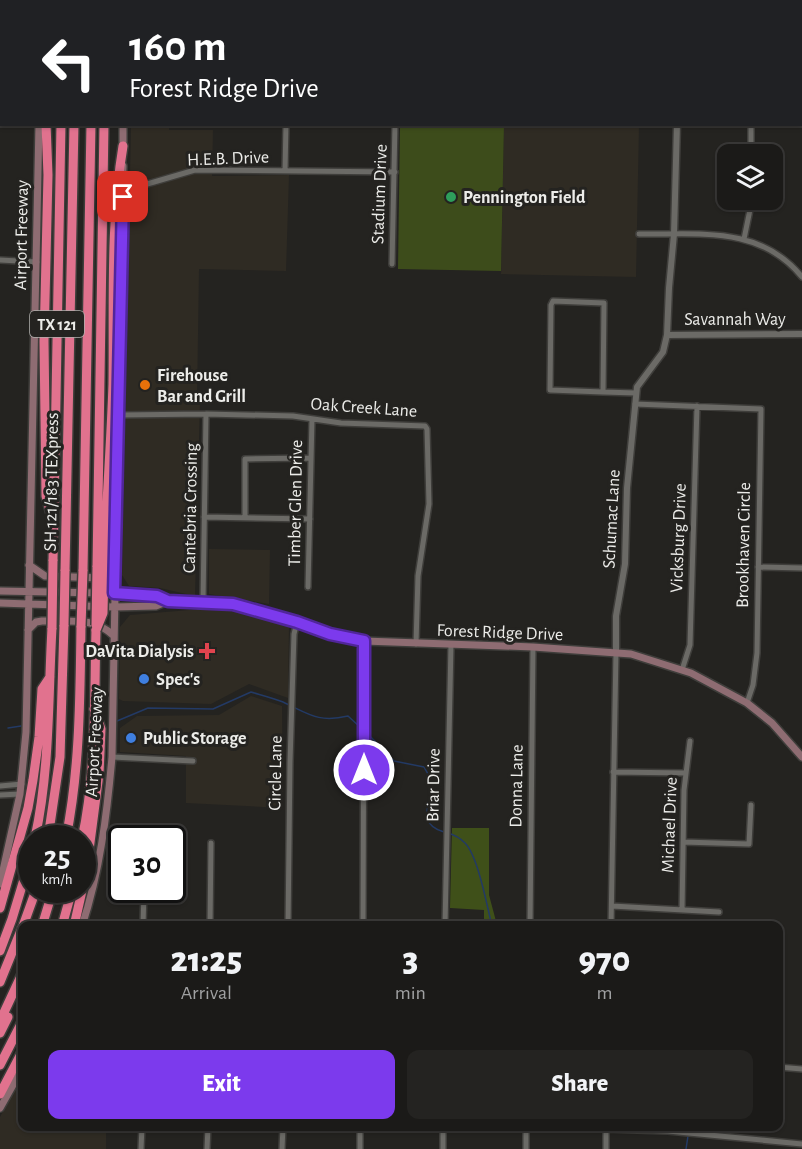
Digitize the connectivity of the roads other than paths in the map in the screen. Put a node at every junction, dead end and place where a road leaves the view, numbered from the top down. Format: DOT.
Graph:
graph roads {
  1 [pos="39,126"];
  2 [pos="46,126"];
  3 [pos="61,126"];
  4 [pos="74,126"];
  5 [pos="91,126"];
  6 [pos="104,126"];
  7 [pos="123,126"];
  8 [pos="286,126"];
  9 [pos="396,126"];
  10 [pos="677,126"];
  11 [pos="751,126"];
  12 [pos="751,144"];
  13 [pos="123,146"];
  14 [pos="285,171"];
  15 [pos="395,172"];
  16 [pos="124,179"];
  17 [pos="137,187"];
  18 [pos="123,197"];
  19 [pos="750,210"];
  20 [pos="639,234"];
  21 [pos="674,234"];
  22 [pos="744,239"];
  23 [pos="0,260"];
  24 [pos="37,262"];
  25 [pos="392,264"];
  26 [pos="802,277"];
  27 [pos="802,334"];
  28 [pos="667,335"];
  29 [pos="603,392"];
  30 [pos="636,393"];
  31 [pos="635,404"];
  32 [pos="697,406"];
  33 [pos="206,414"];
  34 [pos="119,415"];
  35 [pos="312,419"];
  36 [pos="311,458"];
  37 [pos="204,518"];
  38 [pos="245,518"];
  39 [pos="310,519"];
  40 [pos="54,524"];
  41 [pos="29,565"];
  42 [pos="101,567"];
  43 [pos="758,567"];
  44 [pos="802,568"];
  45 [pos="115,571"];
  46 [pos="308,587"];
  47 [pos="0,591"];
  48 [pos="28,591"];
  49 [pos="114,593"];
  50 [pos="168,601"];
  51 [pos="203,602"];
  52 [pos="0,603"];
  53 [pos="28,603"];
  54 [pos="114,608"];
  55 [pos="297,622"];
  56 [pos="28,630"];
  57 [pos="114,636"];
  58 [pos="364,641"];
  59 [pos="416,644"];
  60 [pos="451,644"];
  61 [pos="533,647"];
  62 [pos="616,652"];
  63 [pos="682,670"];
  64 [pos="50,677"];
  65 [pos="747,703"];
  66 [pos="94,709"];
  67 [pos="690,741"];
  68 [pos="802,756"];
  69 [pos="112,757"];
  70 [pos="193,760"];
  71 [pos="614,772"];
  72 [pos="686,774"];
  73 [pos="22,784"];
  74 [pos="0,786"];
  75 [pos="20,794"];
  76 [pos="0,795"];
  77 [pos="751,804"];
  78 [pos="37,825"];
  79 [pos="50,825"];
  80 [pos="68,825"];
  81 [pos="84,825"];
  82 [pos="211,843"];
  83 [pos="683,843"];
  84 [pos="0,884"];
  85 [pos="18,899"];
  86 [pos="31,903"];
  87 [pos="49,903"];
  88 [pos="68,903"];
  89 [pos="144,903"];
  90 [pos="612,906"];
  91 [pos="0,908"];
  92 [pos="682,910"];
  93 [pos="719,912"];
  94 [pos="25,921"];
  95 [pos="44,921"];
  96 [pos="63,921"];
  97 [pos="75,921"];
  98 [pos="83,921"];
  99 [pos="143,921"];
  100 [pos="210,921"];
  101 [pos="288,921"];
  102 [pos="363,921"];
  103 [pos="445,921"];
  104 [pos="530,921"];
  105 [pos="611,921"];
  106 [pos="18,939"];
  107 [pos="0,951"];
  108 [pos="0,982"];
  109 [pos="18,983"];
  110 [pos="16,988"];
  111 [pos="0,1021"];
  112 [pos="18,1030"];
  113 [pos="0,1034"];
  114 [pos="18,1060"];
  115 [pos="0,1065"];
  116 [pos="783,1067"];
  117 [pos="802,1069"];
  118 [pos="18,1076"];
  119 [pos="0,1094"];
  120 [pos="0,1108"];
  121 [pos="142,1131"];
  122 [pos="208,1131"];
  123 [pos="283,1131"];
  124 [pos="360,1131"];
  125 [pos="443,1131"];
  126 [pos="526,1131"];
  127 [pos="606,1131"];
  128 [pos="656,1131"];
  129 [pos="802,1144"];
  130 [pos="141,1149"];
  131 [pos="207,1149"];
  132 [pos="282,1149"];
  133 [pos="360,1149"];
  134 [pos="443,1149"];
  135 [pos="525,1149"];
  136 [pos="606,1149"];
  1 -- 24 [label="main road, Airport Freeway"];
  2 -- 40 [label="highway"];
  3 -- 40 [label="highway, Airport Freeway / TX 121"];
  4 -- 79 [label="highway, SH 121/183 TEXpress, bridge"];
  5 -- 80 [label="highway, SH 121/183 TEXpress, bridge"];
  6 -- 42 [label="highway, Airport Freeway / TX 121"];
  7 -- 13 [label="main road, Airport Freeway"];
  8 -- 14 [label="street"];
  9 -- 15 [label="street, Stadium Drive"];
  10 -- 21 [label="street, Schumac Lane"];
  11 -- 12 [label="street"];
  13 -- 16 [label="main road, Airport Freeway"];
  13 -- 42 [label="highway"];
  14 -- 15 [label="street, H.E.B. Drive"];
  14 -- 17 [label="street, H.E.B. Drive"];
  15 -- 25 [label="street, Stadium Drive"];
  16 -- 17 [label="street"];
  16 -- 18 [label="main road, Airport Freeway"];
  17 -- 18 [label="street, H.E.B. Drive"];
  18 -- 34 [label="main road, Airport Freeway"];
  19 -- 22 [label="street"];
  20 -- 21 [label="street"];
  21 -- 22 [label="street"];
  21 -- 28 [label="street, Schumac Lane"];
  22 -- 26 [label="street"];
  23 -- 24 [label="street"];
  24 -- 41 [label="main road, Airport Freeway"];
  27 -- 28 [label="street, Savannah Way"];
  28 -- 30 [label="street, Schumac Lane"];
  29 -- 29 [label="street"];
  29 -- 30 [label="street"];
  30 -- 31 [label="street, Schumac Lane"];
  31 -- 32 [label="street"];
  31 -- 62 [label="street, Schumac Lane"];
  32 -- 43 [label="street, Brookhaven Circle"];
  32 -- 63 [label="street, Vicksburg Drive"];
  33 -- 34 [label="street, Oak Creek Lane"];
  33 -- 35 [label="street, Oak Creek Lane"];
  33 -- 37 [label="street, Cantebria Crossing"];
  34 -- 45 [label="main road, Airport Freeway"];
  35 -- 36 [label="street, Timber Glen Drive"];
  35 -- 59 [label="street, Oak Creek Lane"];
  36 -- 38 [label="street"];
  36 -- 39 [label="street, Timber Glen Drive"];
  37 -- 38 [label="street"];
  37 -- 51 [label="street, Cantebria Crossing"];
  38 -- 39 [label="street"];
  39 -- 46 [label="street, Timber Glen Drive"];
  40 -- 64 [label="highway, Airport Freeway / TX 121, bridge"];
  41 -- 45 [label="main road"];
  41 -- 48 [label="main road, Airport Freeway"];
  42 -- 66 [label="highway, Airport Freeway / TX 121, bridge"];
  43 -- 44 [label="street"];
  43 -- 65 [label="street, Brookhaven Circle"];
  45 -- 49 [label="main road, Airport Freeway"];
  47 -- 48 [label="main road, Forest Ridge Drive"];
  48 -- 49 [label="main road, Forest Ridge Drive"];
  48 -- 53 [label="main road, Airport Freeway"];
  49 -- 50 [label="main road, Forest Ridge Drive"];
  49 -- 54 [label="main road, Airport Freeway"];
  50 -- 51 [label="main road, Forest Ridge Drive"];
  50 -- 54 [label="main road, Forest Ridge Drive"];
  51 -- 55 [label="main road, Forest Ridge Drive"];
  52 -- 53 [label="main road, Forest Ridge Drive"];
  53 -- 54 [label="main road, Forest Ridge Drive"];
  53 -- 56 [label="main road, Airport Freeway"];
  54 -- 57 [label="main road, Airport Freeway"];
  55 -- 58 [label="main road, Forest Ridge Drive"];
  55 -- 101 [label="street, Circle Lane"];
  56 -- 57 [label="main road"];
  56 -- 73 [label="main road, Airport Freeway"];
  57 -- 69 [label="main road, Airport Freeway"];
  58 -- 59 [label="main road, Forest Ridge Drive"];
  58 -- 102 [label="street"];
  59 -- 60 [label="main road, Forest Ridge Drive"];
  60 -- 61 [label="main road, Forest Ridge Drive"];
  60 -- 103 [label="street, Briar Drive"];
  61 -- 62 [label="main road, Forest Ridge Drive"];
  61 -- 104 [label="street, Donna Lane"];
  62 -- 63 [label="main road, Forest Ridge Drive"];
  62 -- 71 [label="street, Schumac Lane"];
  63 -- 65 [label="main road, Forest Ridge Drive"];
  64 -- 78 [label="highway, Airport Freeway / TX 121"];
  64 -- 91 [label="highway"];
  65 -- 68 [label="main road, Forest Ridge Drive"];
  66 -- 81 [label="highway, Airport Freeway / TX 121"];
  66 -- 97 [label="highway"];
  67 -- 72 [label="street, Michael Drive"];
  69 -- 70 [label="street"];
  69 -- 98 [label="main road, Airport Freeway"];
  71 -- 72 [label="street"];
  71 -- 90 [label="street, Schumac Lane"];
  72 -- 83 [label="street, Michael Drive"];
  73 -- 74 [label="street"];
  73 -- 75 [label="main road, Airport Freeway"];
  75 -- 76 [label="street"];
  75 -- 84 [label="main road, Airport Freeway"];
  77 -- 83 [label="street"];
  82 -- 100 [label="street"];
  83 -- 92 [label="street, Michael Drive"];
  85 -- 107 [label="highway"];
  86 -- 94 [label="highway"];
  87 -- 95 [label="highway"];
  88 -- 96 [label="highway"];
  89 -- 99 [label="street"];
  90 -- 92 [label="street"];
  90 -- 105 [label="street, Schumac Lane"];
  92 -- 93 [label="street"];
  106 -- 108 [label="highway"];
  109 -- 110 [label="highway"];
  110 -- 111 [label="highway"];
  110 -- 113 [label="highway"];
  112 -- 115 [label="highway"];
  114 -- 119 [label="highway"];
  116 -- 117 [label="street"];
  118 -- 120 [label="main road"];
  121 -- 130 [label="street"];
  122 -- 131 [label="street"];
  123 -- 132 [label="street"];
  124 -- 133 [label="street"];
  125 -- 134 [label="street"];
  126 -- 135 [label="street"];
  127 -- 136 [label="street"];
  128 -- 129 [label="street"];
}
